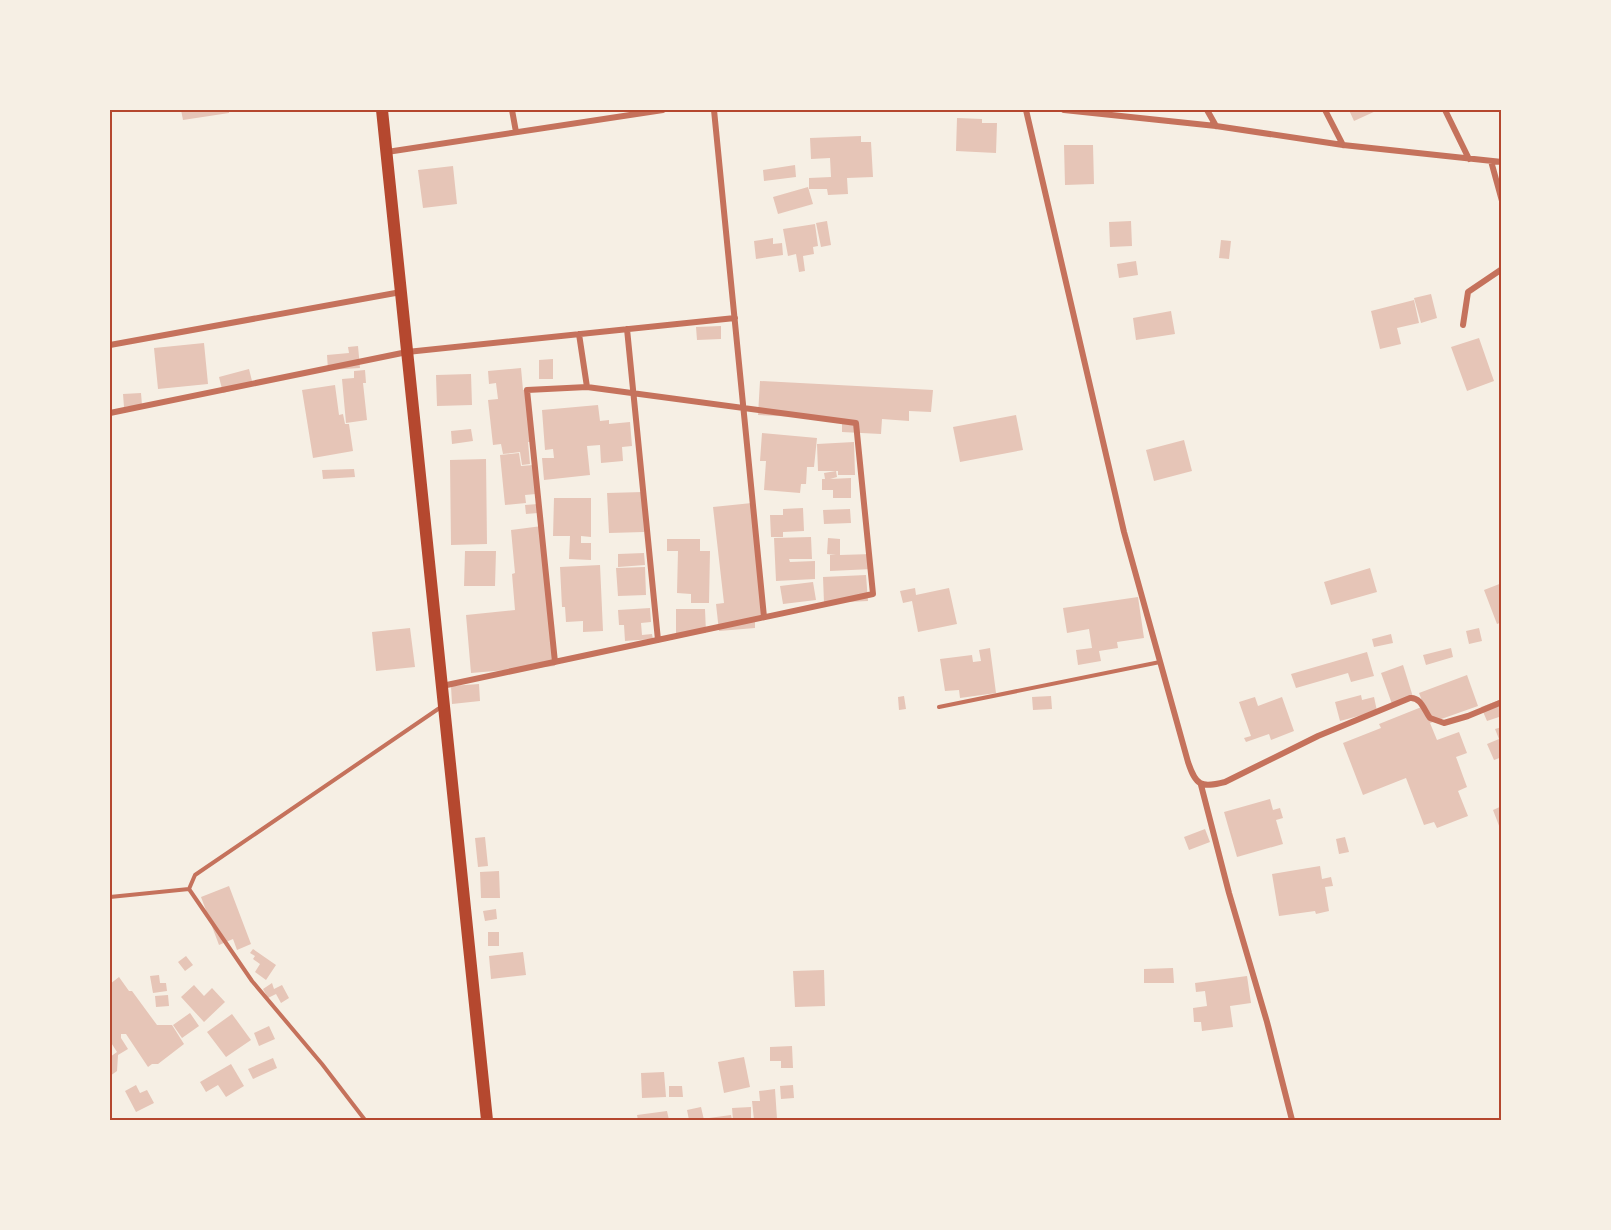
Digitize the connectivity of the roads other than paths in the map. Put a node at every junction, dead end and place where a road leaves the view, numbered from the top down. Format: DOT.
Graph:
graph roads {
  1 [pos="382,110"];
  2 [pos="512,110"];
  3 [pos="597,110"];
  4 [pos="663,110"];
  5 [pos="714,110"];
  6 [pos="1026,110"];
  7 [pos="1064,110"];
  8 [pos="1207,110"];
  9 [pos="1325,110"];
  10 [pos="1445,110"];
  11 [pos="1095,112"];
  12 [pos="599,119"];
  13 [pos="1216,126"];
  14 [pos="516,132"];
  15 [pos="1343,145"];
  16 [pos="387,152"];
  17 [pos="1469,159"];
  18 [pos="1491,161"];
  19 [pos="1502,162"];
  20 [pos="1502,201"];
  21 [pos="1502,269"];
  22 [pos="401,292"];
  23 [pos="735,318"];
  24 [pos="1463,325"];
  25 [pos="627,329"];
  26 [pos="579,334"];
  27 [pos="110,345"];
  28 [pos="407,352"];
  29 [pos="587,387"];
  30 [pos="634,394"];
  31 [pos="744,408"];
  32 [pos="110,413"];
  33 [pos="764,617"];
  34 [pos="658,640"];
  35 [pos="555,662"];
  36 [pos="1160,662"];
  37 [pos="442,686"];
  38 [pos="1502,702"];
  39 [pos="444,705"];
  40 [pos="939,707"];
  41 [pos="1201,785"];
  42 [pos="189,889"];
  43 [pos="110,897"];
  44 [pos="365,1120"];
  45 [pos="487,1120"];
  46 [pos="1292,1120"];
  1 -- 16 [label="main road"];
  2 -- 14 [label="street"];
  3 -- 12 [label="street"];
  4 -- 12 [label="street"];
  5 -- 23 [label="street"];
  6 -- 36 [label="street"];
  7 -- 11 [label="street"];
  8 -- 13 [label="street"];
  9 -- 15 [label="street"];
  10 -- 17 [label="street"];
  11 -- 13 [label="street"];
  12 -- 14 [label="street"];
  13 -- 15 [label="street"];
  14 -- 16 [label="street"];
  15 -- 17 [label="street"];
  16 -- 22 [label="main road"];
  17 -- 18 [label="street"];
  18 -- 19 [label="street"];
  18 -- 20 [label="street"];
  21 -- 24 [label="street"];
  22 -- 27 [label="street"];
  22 -- 28 [label="main road"];
  23 -- 25 [label="street"];
  23 -- 31 [label="street"];
  25 -- 26 [label="street"];
  25 -- 30 [label="street"];
  26 -- 28 [label="street"];
  26 -- 29 [label="street"];
  28 -- 32 [label="street"];
  28 -- 37 [label="main road"];
  29 -- 30 [label="street"];
  29 -- 35 [label="street"];
  30 -- 31 [label="street"];
  30 -- 34 [label="street"];
  31 -- 33 [label="street"];
  31 -- 33 [label="street"];
  33 -- 34 [label="street"];
  34 -- 35 [label="street"];
  35 -- 37 [label="street"];
  36 -- 40 [label="lane"];
  36 -- 41 [label="street"];
  37 -- 39 [label="main road"];
  38 -- 41 [label="street"];
  39 -- 42 [label="lane"];
  39 -- 45 [label="main road"];
  41 -- 46 [label="street"];
  42 -- 43 [label="lane"];
  42 -- 44 [label="lane"];
}
